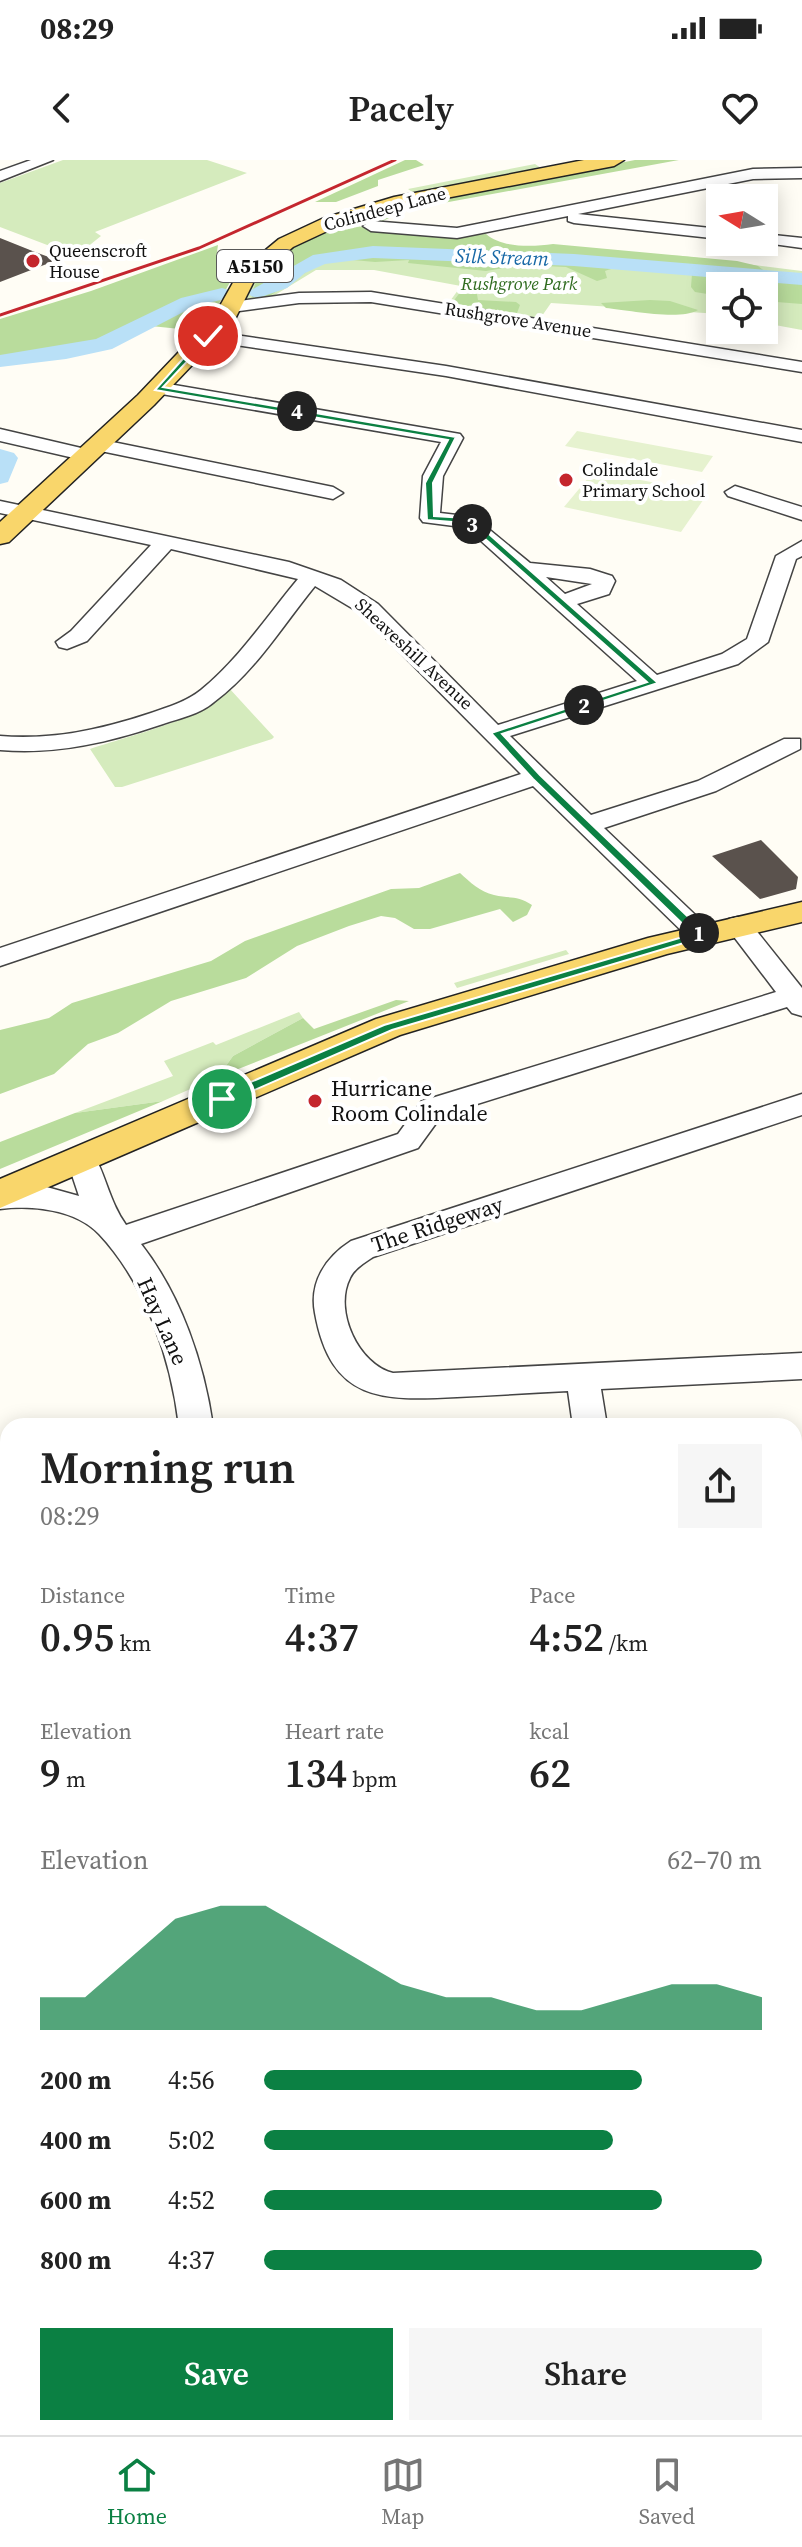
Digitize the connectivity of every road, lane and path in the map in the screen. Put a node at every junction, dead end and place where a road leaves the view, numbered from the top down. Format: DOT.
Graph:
graph roads {
  1 [pos="45,160"];
  2 [pos="613,160"];
  3 [pos="802,173"];
  4 [pos="0,176"];
  5 [pos="582,214"];
  6 [pos="337,220"];
  7 [pos="706,232"];
  8 [pos="778,240"];
  9 [pos="802,243"];
  10 [pos="232,307"];
  11 [pos="208,336"];
  12 [pos="802,367"];
  13 [pos="157,388"];
  14 [pos="0,435"];
  15 [pos="802,436"];
  16 [pos="93,450"];
  17 [pos="735,492"];
  18 [pos="333,493"];
  19 [pos="0,507"];
  20 [pos="25,513"];
  21 [pos="802,514"];
  22 [pos="0,536"];
  23 [pos="166,542"];
  24 [pos="802,547"];
  25 [pos="526,569"];
  26 [pos="312,576"];
  27 [pos="563,602"];
  28 [pos="67,642"];
  29 [pos="653,683"];
  30 [pos="496,733"];
  31 [pos="0,743"];
  32 [pos="792,744"];
  33 [pos="537,777"];
  34 [pos="587,825"];
  35 [pos="802,912"];
  36 [pos="738,925"];
  37 [pos="701,935"];
  38 [pos="0,957"];
  39 [pos="797,1002"];
  40 [pos="802,1104"];
  41 [pos="82,1160"];
  42 [pos="0,1196"];
  43 [pos="115,1232"];
  44 [pos="802,1366"];
  45 [pos="582,1378"];
  46 [pos="195,1418"];
  47 [pos="589,1418"];
  1 -- 4 [label="street"];
  2 -- 6 [label="main road, Colindeep Lane / A5150"];
  3 -- 5 [label="street"];
  5 -- 6 [label="street"];
  5 -- 7 [label="street"];
  6 -- 10 [label="main road, Colindeep Lane / A5150"];
  8 -- 9 [label="street"];
  10 -- 11 [label="main road, Colindeep Lane / A5150"];
  10 -- 12 [label="street, Rushgrove Avenue"];
  11 -- 13 [label="main road, Colindeep Lane / A5150"];
  11 -- 15 [label="street"];
  13 -- 16 [label="main road, Colindeep Lane / A5150"];
  13 -- 25 [label="street"];
  14 -- 16 [label="street"];
  16 -- 18 [label="street"];
  16 -- 20 [label="main road, Colindeep Lane / A5150"];
  17 -- 21 [label="street"];
  19 -- 20 [label="street, Sheaveshill Avenue"];
  20 -- 22 [label="main road, Colindeep Lane / A5150"];
  20 -- 23 [label="street, Sheaveshill Avenue"];
  23 -- 26 [label="street, Sheaveshill Avenue"];
  23 -- 28 [label="street"];
  24 -- 29 [label="street"];
  25 -- 27 [label="street"];
  25 -- 27 [label="street"];
  26 -- 30 [label="street, Sheaveshill Avenue"];
  26 -- 31 [label="street"];
  27 -- 29 [label="street"];
  29 -- 30 [label="street"];
  30 -- 33 [label="street, Sheaveshill Avenue"];
  32 -- 34 [label="street"];
  33 -- 34 [label="street, Sheaveshill Avenue"];
  33 -- 38 [label="street"];
  34 -- 37 [label="street, Sheaveshill Avenue"];
  35 -- 36 [label="main road"];
  36 -- 37 [label="main road"];
  36 -- 39 [label="street"];
  37 -- 41 [label="main road"];
  39 -- 43 [label="street"];
  40 -- 45 [label="street, The Ridgeway"];
  41 -- 42 [label="main road"];
  41 -- 43 [label="street, Hay Lane"];
  42 -- 43 [label="street, Hay Lane"];
  43 -- 46 [label="street, Hay Lane"];
  44 -- 45 [label="street, The Ridgeway"];
  45 -- 47 [label="street"];
}
